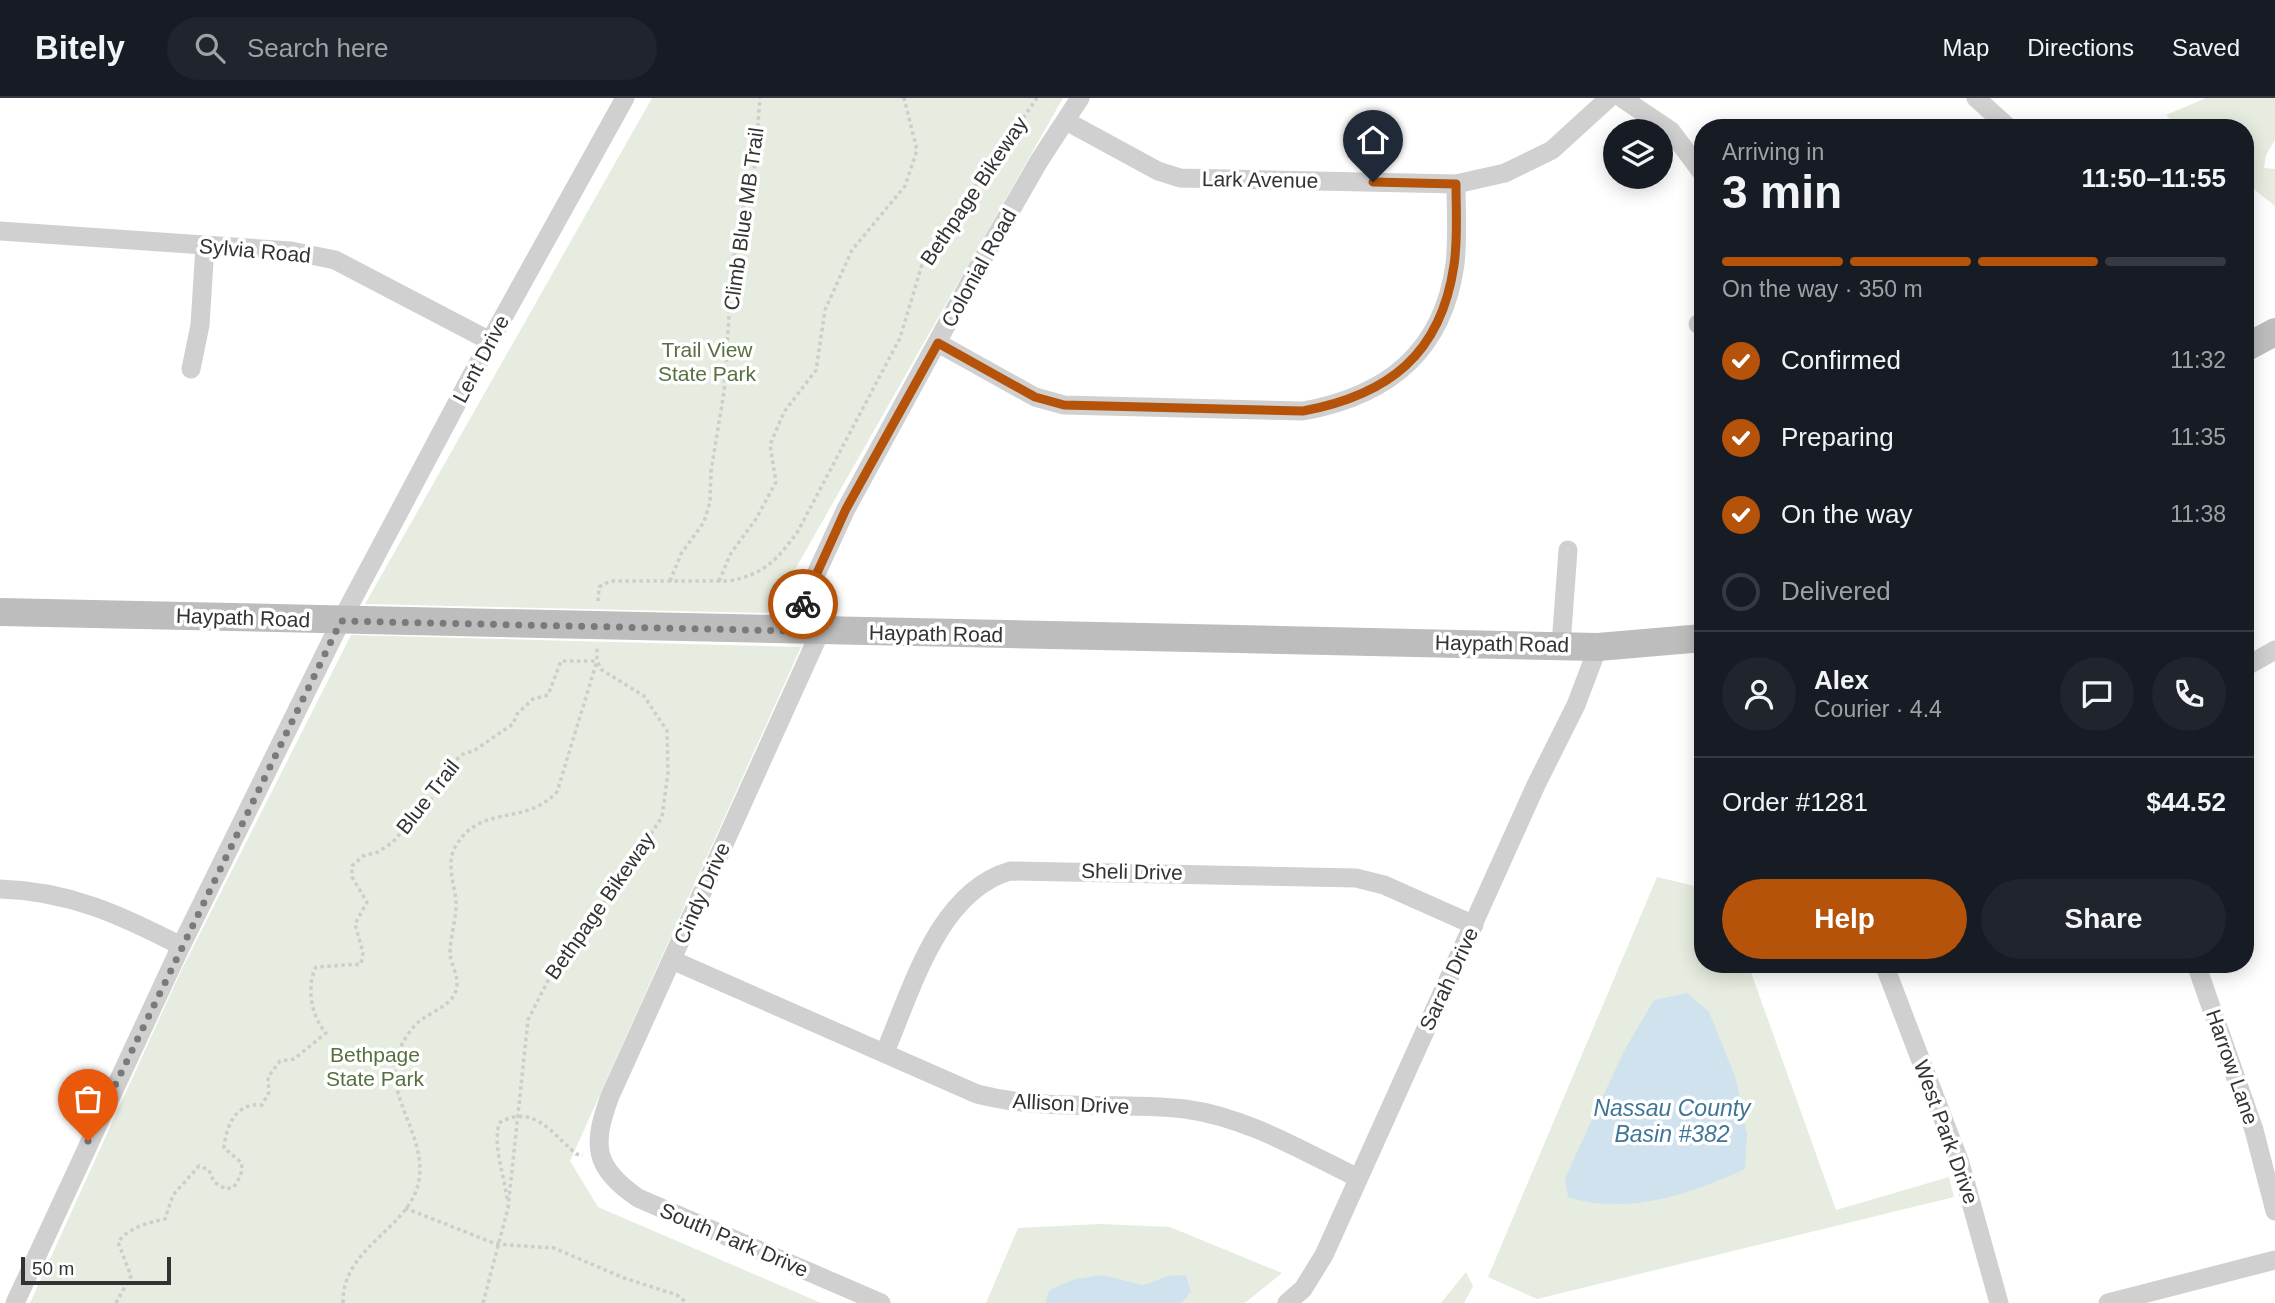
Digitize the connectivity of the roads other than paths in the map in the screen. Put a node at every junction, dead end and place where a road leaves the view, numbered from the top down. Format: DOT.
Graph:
graph roads {
  1 [pos="625,98"];
  2 [pos="1080,98"];
  3 [pos="1609,98"];
  4 [pos="1622,98"];
  5 [pos="1976,98"];
  6 [pos="1999,119"];
  7 [pos="1066,121"];
  8 [pos="1694,162"];
  9 [pos="1456,184"];
  10 [pos="0,231"];
  11 [pos="205,246"];
  12 [pos="2275,332"];
  13 [pos="490,341"];
  14 [pos="938,343"];
  15 [pos="2254,343"];
  16 [pos="191,369"];
  17 [pos="1567,550"];
  18 [pos="0,612"];
  19 [pos="341,621"];
  20 [pos="808,631"];
  21 [pos="1694,639"];
  22 [pos="1561,645"];
  23 [pos="1598,646"];
  24 [pos="2275,650"];
  25 [pos="2254,662"];
  26 [pos="0,889"];
  27 [pos="1474,925"];
  28 [pos="181,946"];
  29 [pos="672,960"];
  30 [pos="1887,973"];
  31 [pos="2199,973"];
  32 [pos="885,1052"];
  33 [pos="601,1157"];
  34 [pos="1358,1178"];
  35 [pos="2275,1211"];
  36 [pos="2275,1260"];
  37 [pos="15,1303"];
  38 [pos="881,1303"];
  39 [pos="1287,1303"];
  40 [pos="1999,1303"];
  41 [pos="2108,1303"];
  1 -- 13 [label="street, Lent Drive"];
  2 -- 7 [label="street, Colonial Road"];
  3 -- 9 [label="street, Lark Avenue"];
  4 -- 8 [label="street"];
  5 -- 6 [label="street"];
  7 -- 9 [label="street, Lark Avenue"];
  7 -- 14 [label="street, Colonial Road"];
  9 -- 14 [label="street"];
  10 -- 11 [label="street, Sylvia Road"];
  11 -- 13 [label="street, Sylvia Road"];
  11 -- 16 [label="street"];
  12 -- 15 [label="street"];
  13 -- 19 [label="street, Lent Drive"];
  14 -- 20 [label="street, Colonial Road"];
  17 -- 22 [label="street"];
  18 -- 19 [label="street, Haypath Road"];
  19 -- 20 [label="street, Haypath Road"];
  19 -- 28 [label="street, Lent Drive"];
  20 -- 22 [label="street, Haypath Road"];
  20 -- 29 [label="street, Cindy Drive"];
  21 -- 23 [label="street, Haypath Road"];
  22 -- 23 [label="street, Haypath Road"];
  23 -- 27 [label="street, Sarah Drive"];
  24 -- 25 [label="street"];
  26 -- 28 [label="street"];
  27 -- 32 [label="street, Sheli Drive"];
  27 -- 34 [label="street, Sarah Drive"];
  28 -- 37 [label="street, Lent Drive"];
  29 -- 32 [label="street, Allison Drive"];
  29 -- 33 [label="street, Cindy Drive"];
  30 -- 40 [label="street, West Park Drive"];
  31 -- 35 [label="street, Harrow Lane"];
  32 -- 34 [label="street, Allison Drive"];
  33 -- 38 [label="street, South Park Drive"];
  34 -- 39 [label="street, Sarah Drive"];
  36 -- 41 [label="street"];
}
